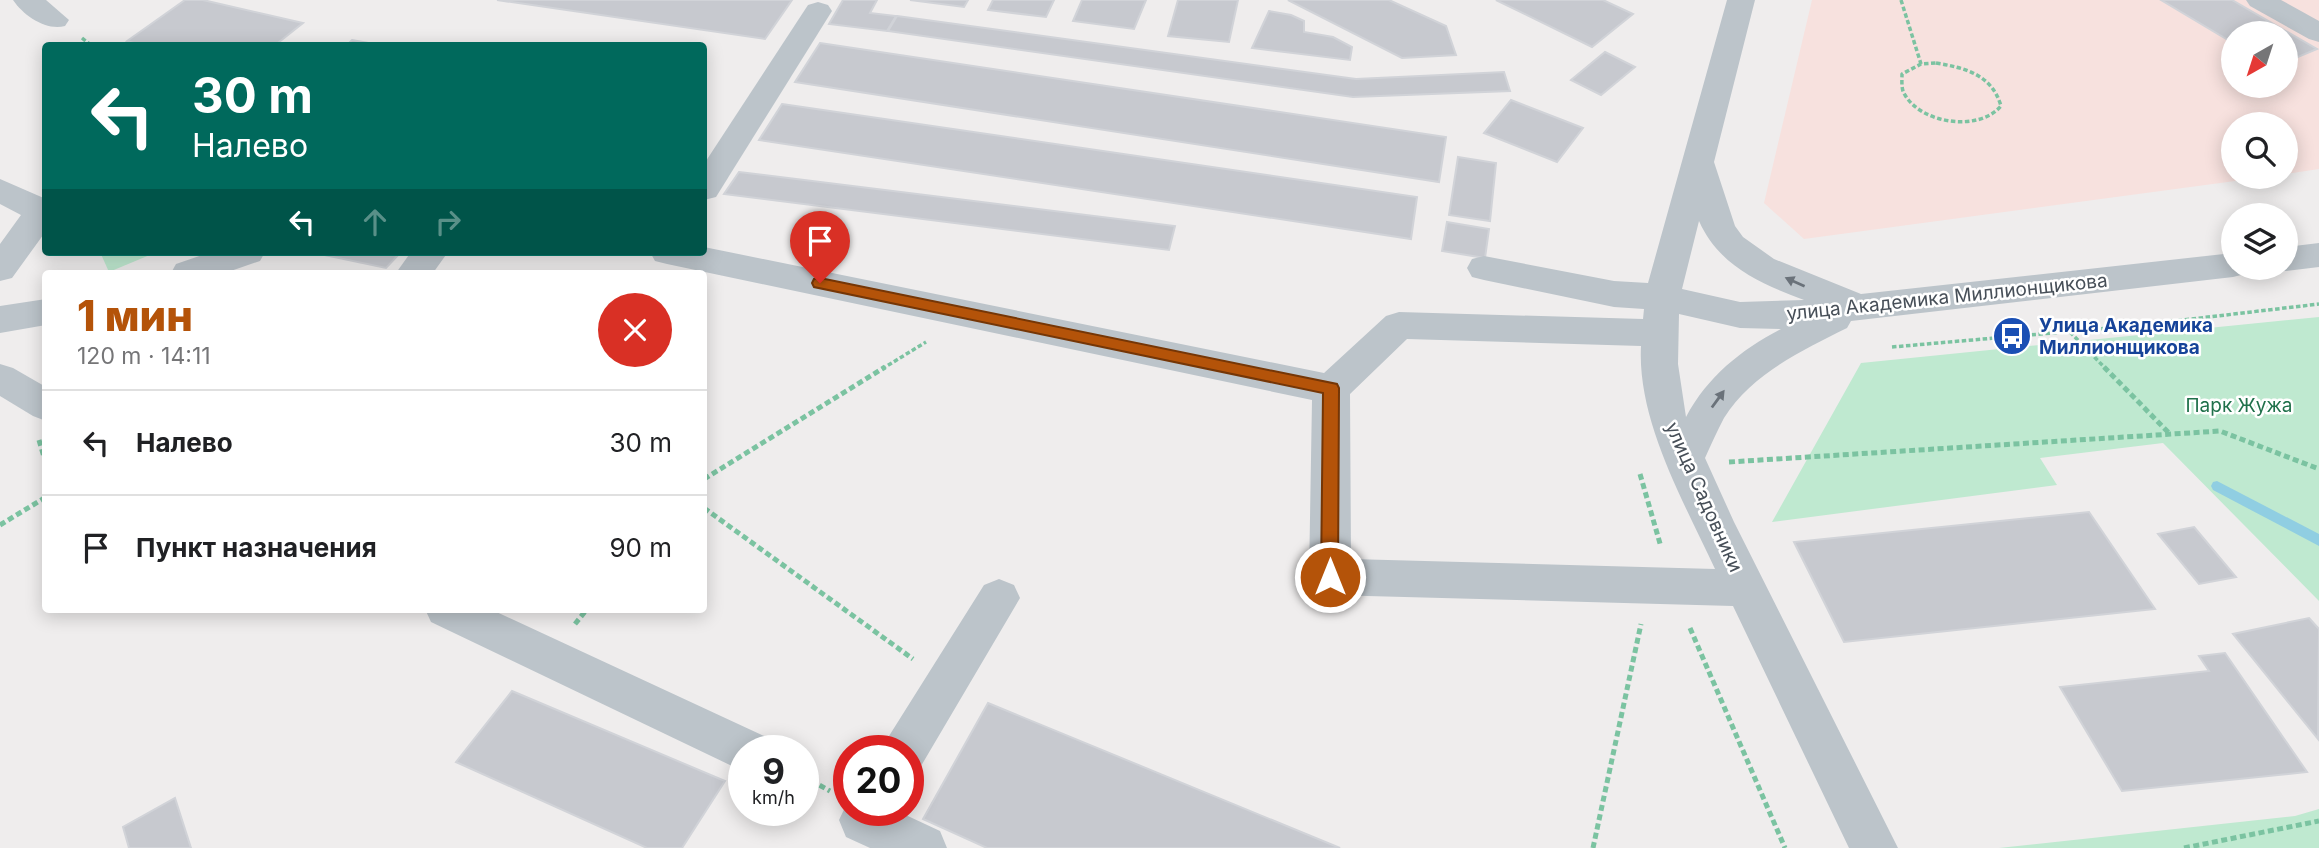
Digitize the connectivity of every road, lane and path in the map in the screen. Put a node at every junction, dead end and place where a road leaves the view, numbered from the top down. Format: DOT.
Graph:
graph roads {
  1 [pos="27,0"];
  2 [pos="1741,0"];
  3 [pos="1901,0"];
  4 [pos="2260,0"];
  5 [pos="818,11"];
  6 [pos="55,20"];
  7 [pos="2319,33"];
  8 [pos="1921,64"];
  9 [pos="1697,159"];
  10 [pos="707,184"];
  11 [pos="0,190"];
  12 [pos="2319,255"];
  13 [pos="237,256"];
  14 [pos="428,256"];
  15 [pos="687,256"];
  16 [pos="2298,258"];
  17 [pos="2221,266"];
  18 [pos="1484,268"];
  19 [pos="0,269"];
  20 [pos="197,270"];
  21 [pos="416,270"];
  22 [pos="2319,304"];
  23 [pos="1858,307"];
  24 [pos="42,312"];
  25 [pos="972,314"];
  26 [pos="1661,315"];
  27 [pos="0,320"];
  28 [pos="2069,331"];
  29 [pos="1892,347"];
  30 [pos="0,378"];
  31 [pos="1331,388"];
  32 [pos="42,404"];
  33 [pos="2170,434"];
  34 [pos="1685,459"];
  35 [pos="1727,463"];
  36 [pos="2318,467"];
  37 [pos="1640,474"];
  38 [pos="707,477"];
  39 [pos="42,499"];
  40 [pos="707,510"];
  41 [pos="0,525"];
  42 [pos="1661,586"];
  43 [pos="1745,588"];
  44 [pos="999,598"];
  45 [pos="455,613"];
  46 [pos="947,683"];
  47 [pos="915,735"];
  48 [pos="728,742"];
  49 [pos="2319,821"];
  50 [pos="876,826"];
  51 [pos="923,848"];
  52 [pos="1593,848"];
  53 [pos="1785,848"];
  54 [pos="1874,848"];
  55 [pos="2184,848"];
  1 -- 6 [label="street"];
  2 -- 9 [label="street, улица Садовники"];
  3 -- 8 [label="path"];
  4 -- 7 [label="street"];
  5 -- 10 [label="street"];
  8 -- 8 [label="path"];
  23 -- 9 [label="street, one-way"];
  9 -- 26 [label="street, улица Садовники"];
  11 -- 19 [label="street"];
  12 -- 16 [label="street"];
  13 -- 20 [label="street"];
  14 -- 21 [label="street"];
  15 -- 25 [label="street"];
  17 -- 23 [label="street, улица Академика Миллионщикова"];
  18 -- 26 [label="street"];
  22 -- 28 [label="path"];
  23 -- 26 [label="street, улица Академика Миллионщикова"];
  34 -- 23 [label="street, one-way"];
  24 -- 27 [label="street"];
  25 -- 31 [label="street"];
  25 -- 38 [label="path"];
  26 -- 31 [label="street"];
  26 -- 34 [label="street, улица Садовники"];
  28 -- 29 [label="path"];
  28 -- 33 [label="path"];
  30 -- 32 [label="street"];
  31 -- 42 [label="street"];
  33 -- 35 [label="path"];
  33 -- 36 [label="path"];
  34 -- 43 [label="street, улица Садовники"];
  37 -- 42 [label="path"];
  39 -- 41 [label="path"];
  40 -- 46 [label="path"];
  42 -- 43 [label="street"];
  42 -- 52 [label="path"];
  42 -- 53 [label="path"];
  43 -- 54 [label="street, улица Садовники"];
  44 -- 46 [label="street"];
  45 -- 48 [label="street"];
  46 -- 47 [label="street"];
  49 -- 55 [label="path"];
  50 -- 51 [label="street"];
}
